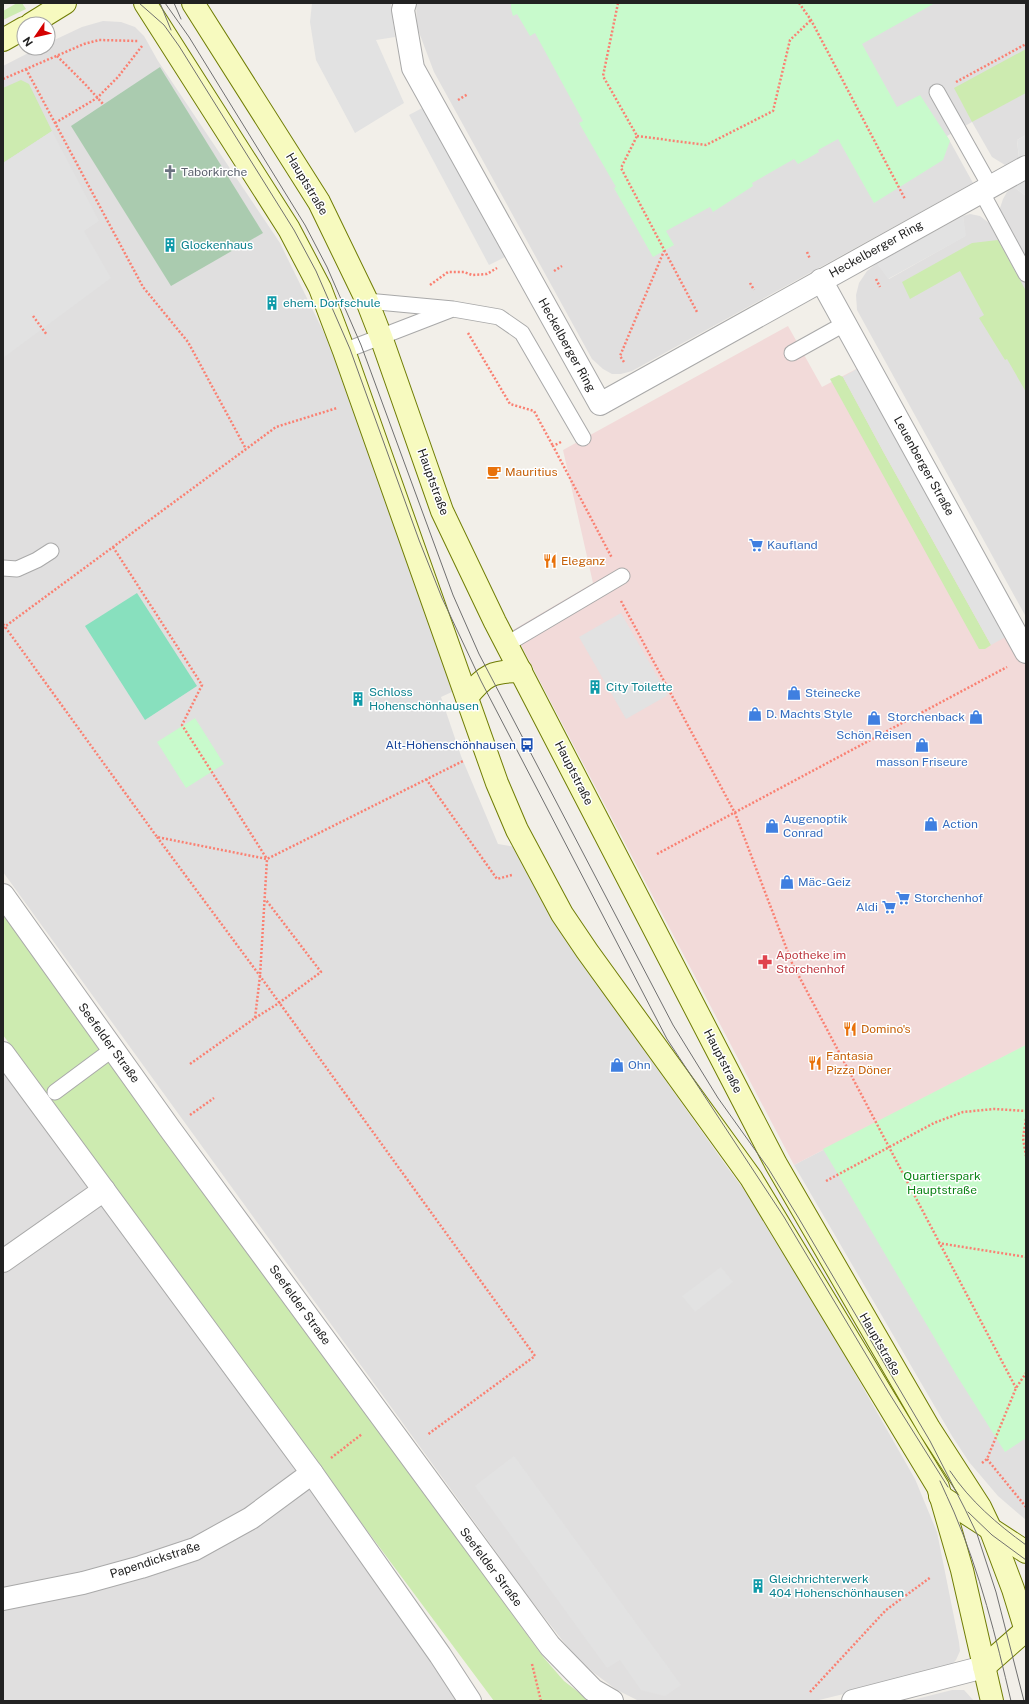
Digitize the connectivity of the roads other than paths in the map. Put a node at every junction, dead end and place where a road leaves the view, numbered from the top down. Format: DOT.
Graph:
graph roads {
  1 [pos="65,3"];
  2 [pos="145,3"];
  3 [pos="193,3"];
  4 [pos="405,3"];
  5 [pos="44,16"];
  6 [pos="16,33"];
  7 [pos="3,40"];
  8 [pos="938,92"];
  9 [pos="1026,166"];
  10 [pos="985,189"];
  11 [pos="1026,274"];
  12 [pos="821,280"];
  13 [pos="367,301"];
  14 [pos="453,309"];
  15 [pos="846,323"];
  16 [pos="381,337"];
  17 [pos="344,351"];
  18 [pos="792,352"];
  19 [pos="581,435"];
  20 [pos="51,551"];
  21 [pos="3,568"];
  22 [pos="622,576"];
  23 [pos="507,644"];
  24 [pos="1019,658"];
  25 [pos="521,671"];
  26 [pos="467,697"];
  27 [pos="3,895"];
  28 [pos="113,1049"];
  29 [pos="3,1053"];
  30 [pos="55,1092"];
  31 [pos="776,1164"];
  32 [pos="751,1178"];
  33 [pos="104,1190"];
  34 [pos="3,1261"];
  35 [pos="312,1473"];
  36 [pos="940,1496"];
  37 [pos="990,1528"];
  38 [pos="1026,1552"];
  39 [pos="3,1598"];
  40 [pos="1026,1631"];
  41 [pos="984,1667"];
  42 [pos="470,1701"];
  43 [pos="612,1701"];
  44 [pos="853,1701"];
  45 [pos="992,1701"];
  1 -- 5 [label="main road"];
  2 -- 17 [label="main road, Hauptstraße"];
  3 -- 13 [label="main road, Hauptstraße"];
  4 -- 12 [label="street, Heckelberger Ring"];
  6 -- 7 [label="main road"];
  8 -- 10 [label="lane"];
  9 -- 10 [label="street, Heckelberger Ring"];
  10 -- 11 [label="lane"];
  10 -- 12 [label="street, Heckelberger Ring"];
  12 -- 15 [label="street, Leuenberger Straße"];
  13 -- 14 [label="lane"];
  13 -- 16 [label="main road, Hauptstraße"];
  14 -- 16 [label="lane"];
  14 -- 19 [label="lane"];
  15 -- 18 [label="lane"];
  15 -- 24 [label="street, Leuenberger Straße"];
  16 -- 17 [label="lane"];
  16 -- 23 [label="main road, Hauptstraße"];
  17 -- 26 [label="main road, Hauptstraße"];
  20 -- 21 [label="lane"];
  22 -- 23 [label="lane"];
  23 -- 25 [label="main road, Hauptstraße"];
  25 -- 26 [label="main road"];
  25 -- 31 [label="main road, Hauptstraße"];
  26 -- 32 [label="main road, Hauptstraße"];
  27 -- 28 [label="street, Seefelder Straße"];
  28 -- 30 [label="lane"];
  28 -- 43 [label="street, Seefelder Straße"];
  29 -- 33 [label="street"];
  31 -- 32 [label="main road"];
  31 -- 37 [label="main road, Hauptstraße"];
  32 -- 36 [label="main road, Hauptstraße"];
  33 -- 34 [label="street"];
  33 -- 35 [label="street"];
  35 -- 39 [label="street, Papendickstraße"];
  35 -- 42 [label="street"];
  36 -- 37 [label="main road, Hauptstraße"];
  36 -- 41 [label="main road, Hauptstraße"];
  37 -- 38 [label="main road, Hauptstraße"];
  37 -- 40 [label="main road, Hauptstraße"];
  40 -- 41 [label="main road"];
  41 -- 44 [label="street"];
  41 -- 45 [label="main road, Hauptstraße"];
}
